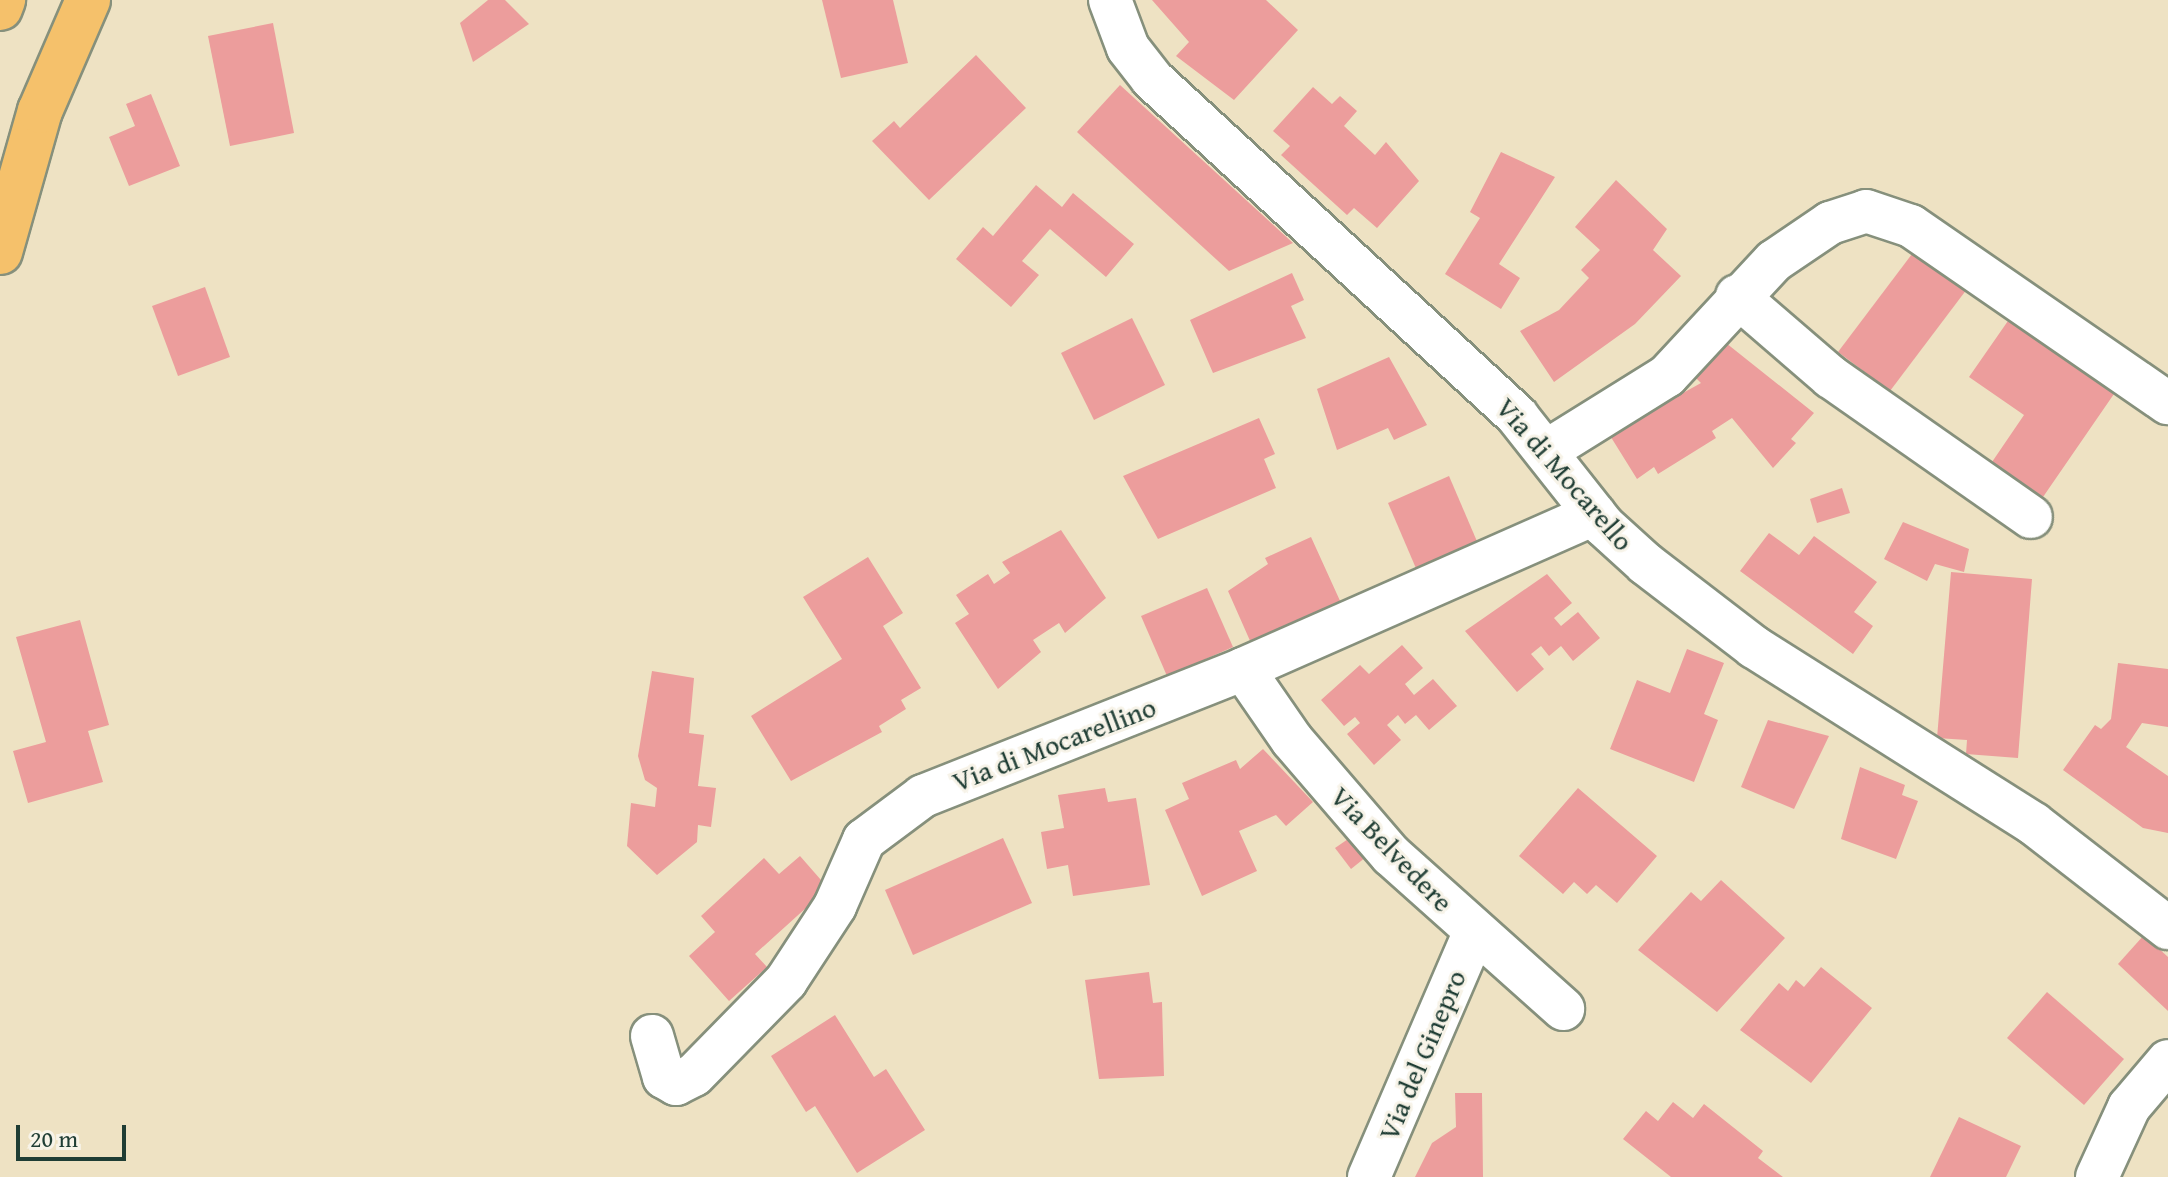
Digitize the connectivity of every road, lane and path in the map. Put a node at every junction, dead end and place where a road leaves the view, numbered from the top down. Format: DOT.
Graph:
graph roads {
  1 [pos="3,0"];
  2 [pos="88,0"];
  3 [pos="1103,4"];
  4 [pos="0,8"];
  5 [pos="0,252"];
  6 [pos="1737,296"];
  7 [pos="2168,403"];
  8 [pos="1548,450"];
  9 [pos="1594,514"];
  10 [pos="2031,517"];
  11 [pos="1243,669"];
  12 [pos="2168,928"];
  13 [pos="1474,933"];
  14 [pos="1563,1009"];
  15 [pos="652,1036"];
  16 [pos="2168,1061"];
  17 [pos="1369,1177"];
  18 [pos="2097,1177"];
  1 -- 4 [label="main road"];
  2 -- 5 [label="main road"];
  3 -- 8 [label="street, Via di Mocarello"];
  6 -- 7 [label="street"];
  6 -- 8 [label="street"];
  6 -- 10 [label="street"];
  8 -- 9 [label="street, Via di Mocarello"];
  9 -- 11 [label="street, Via di Mocarellino"];
  9 -- 12 [label="street, Via di Mocarello"];
  11 -- 13 [label="street, Via Belvedere"];
  11 -- 15 [label="street, Via di Mocarellino"];
  13 -- 14 [label="street, Via Belvedere"];
  13 -- 17 [label="street, Via del Ginepro"];
  16 -- 18 [label="street"];
}
